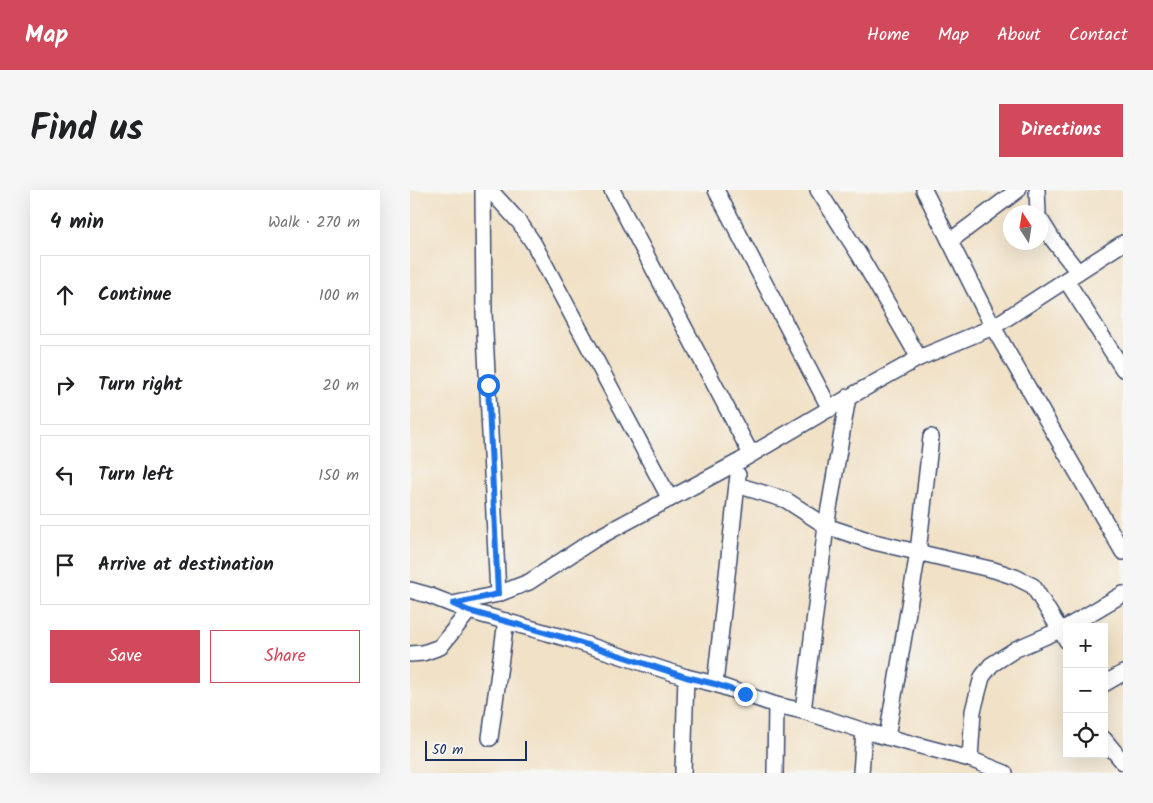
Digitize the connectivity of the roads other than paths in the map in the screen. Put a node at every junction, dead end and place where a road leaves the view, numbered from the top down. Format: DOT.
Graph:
graph roads {
  1 [pos="483,190"];
  2 [pos="490,190"];
  3 [pos="612,190"];
  4 [pos="716,190"];
  5 [pos="818,190"];
  6 [pos="924,190"];
  7 [pos="1018,190"];
  8 [pos="1037,190"];
  9 [pos="1038,205"];
  10 [pos="1048,232"];
  11 [pos="950,241"];
  12 [pos="1123,243"];
  13 [pos="1072,276"];
  14 [pos="993,327"];
  15 [pos="919,358"];
  16 [pos="1123,369"];
  17 [pos="848,397"];
  18 [pos="830,409"];
  19 [pos="930,437"];
  20 [pos="746,458"];
  21 [pos="737,485"];
  22 [pos="670,499"];
  23 [pos="826,526"];
  24 [pos="918,552"];
  25 [pos="1123,552"];
  26 [pos="410,590"];
  27 [pos="498,594"];
  28 [pos="1123,594"];
  29 [pos="453,604"];
  30 [pos="469,611"];
  31 [pos="506,621"];
  32 [pos="1078,623"];
  33 [pos="1063,628"];
  34 [pos="1063,632"];
  35 [pos="410,654"];
  36 [pos="1123,673"];
  37 [pos="686,677"];
  38 [pos="1108,682"];
  39 [pos="715,684"];
  40 [pos="776,705"];
  41 [pos="803,711"];
  42 [pos="864,731"];
  43 [pos="886,737"];
  44 [pos="490,738"];
  45 [pos="1108,744"];
  46 [pos="970,759"];
  47 [pos="1123,762"];
  48 [pos="683,773"];
  49 [pos="775,773"];
  50 [pos="861,773"];
  51 [pos="1004,773"];
  1 -- 27 [label="street"];
  2 -- 22 [label="street"];
  3 -- 20 [label="street"];
  4 -- 18 [label="street"];
  5 -- 15 [label="street"];
  6 -- 11 [label="street"];
  7 -- 11 [label="street"];
  8 -- 9 [label="street"];
  10 -- 13 [label="street"];
  11 -- 14 [label="street"];
  12 -- 13 [label="street"];
  13 -- 14 [label="street"];
  13 -- 16 [label="street"];
  14 -- 15 [label="street"];
  14 -- 25 [label="street"];
  15 -- 17 [label="street"];
  17 -- 18 [label="street"];
  17 -- 23 [label="street"];
  18 -- 20 [label="street"];
  19 -- 24 [label="street"];
  20 -- 21 [label="street"];
  20 -- 22 [label="street"];
  21 -- 23 [label="street"];
  21 -- 39 [label="street"];
  22 -- 27 [label="street"];
  23 -- 24 [label="street"];
  23 -- 41 [label="street"];
  24 -- 33 [label="street"];
  24 -- 43 [label="street"];
  26 -- 29 [label="street"];
  27 -- 29 [label="street"];
  28 -- 32 [label="street"];
  29 -- 30 [label="street"];
  30 -- 31 [label="street"];
  30 -- 35 [label="street"];
  31 -- 37 [label="street"];
  31 -- 44 [label="street"];
  34 -- 46 [label="street"];
  36 -- 38 [label="street"];
  37 -- 39 [label="street"];
  37 -- 48 [label="street"];
  39 -- 40 [label="street"];
  40 -- 41 [label="street"];
  40 -- 49 [label="street"];
  41 -- 42 [label="street"];
  42 -- 43 [label="street"];
  42 -- 50 [label="street"];
  43 -- 46 [label="street"];
  45 -- 47 [label="street"];
  46 -- 51 [label="street"];
}
